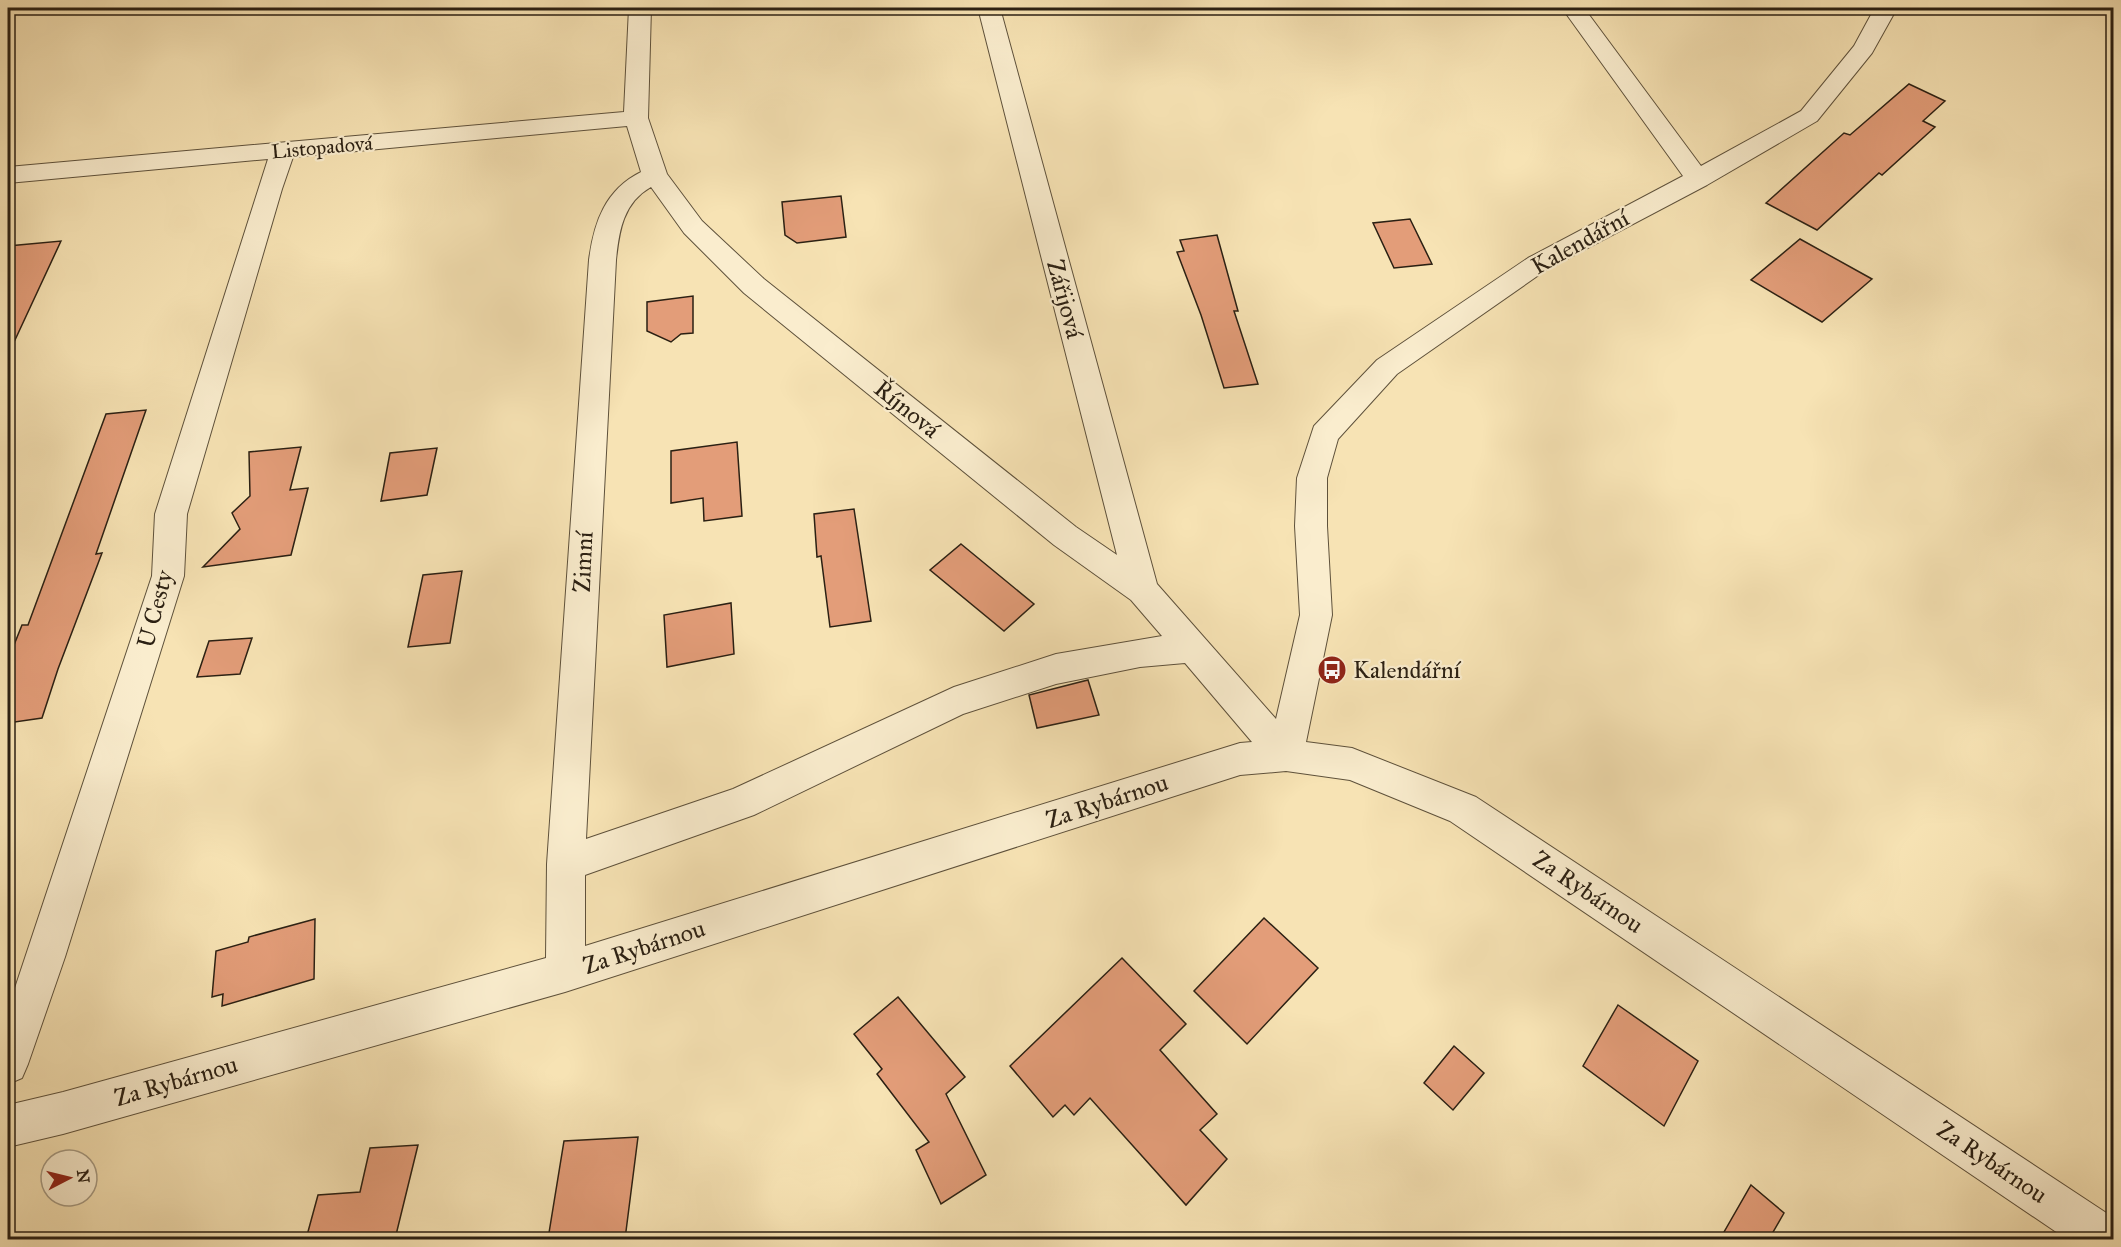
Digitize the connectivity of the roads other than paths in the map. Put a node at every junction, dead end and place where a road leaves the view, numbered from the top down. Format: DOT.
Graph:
graph roads {
  1 [pos="640,8"];
  2 [pos="989,8"];
  3 [pos="1573,8"];
  4 [pos="1882,8"];
  5 [pos="636,118"];
  6 [pos="283,151"];
  7 [pos="8,175"];
  8 [pos="655,175"];
  9 [pos="1698,179"];
  10 [pos="1142,590"];
  11 [pos="1193,648"];
  12 [pos="1286,755"];
  13 [pos="566,864"];
  14 [pos="565,972"];
  15 [pos="8,1064"];
  16 [pos="8,1126"];
  17 [pos="2107,1239"];
  1 -- 5 [label="street, Říjnová"];
  2 -- 10 [label="street, Zářijová"];
  3 -- 9 [label="street"];
  4 -- 9 [label="street, Kalendářní"];
  5 -- 6 [label="street, Listopadová"];
  5 -- 8 [label="street, Říjnová"];
  6 -- 7 [label="street, Listopadová"];
  6 -- 15 [label="street, U Cesty"];
  8 -- 10 [label="street, Říjnová"];
  8 -- 13 [label="street, Zimní"];
  9 -- 12 [label="street, Kalendářní"];
  10 -- 11 [label="street, Říjnová"];
  11 -- 12 [label="street, Říjnová"];
  11 -- 13 [label="street"];
  12 -- 14 [label="street, Za Rybárnou"];
  12 -- 17 [label="street, Za Rybárnou"];
  13 -- 14 [label="street, Zimní"];
  14 -- 16 [label="street, Za Rybárnou"];
}
